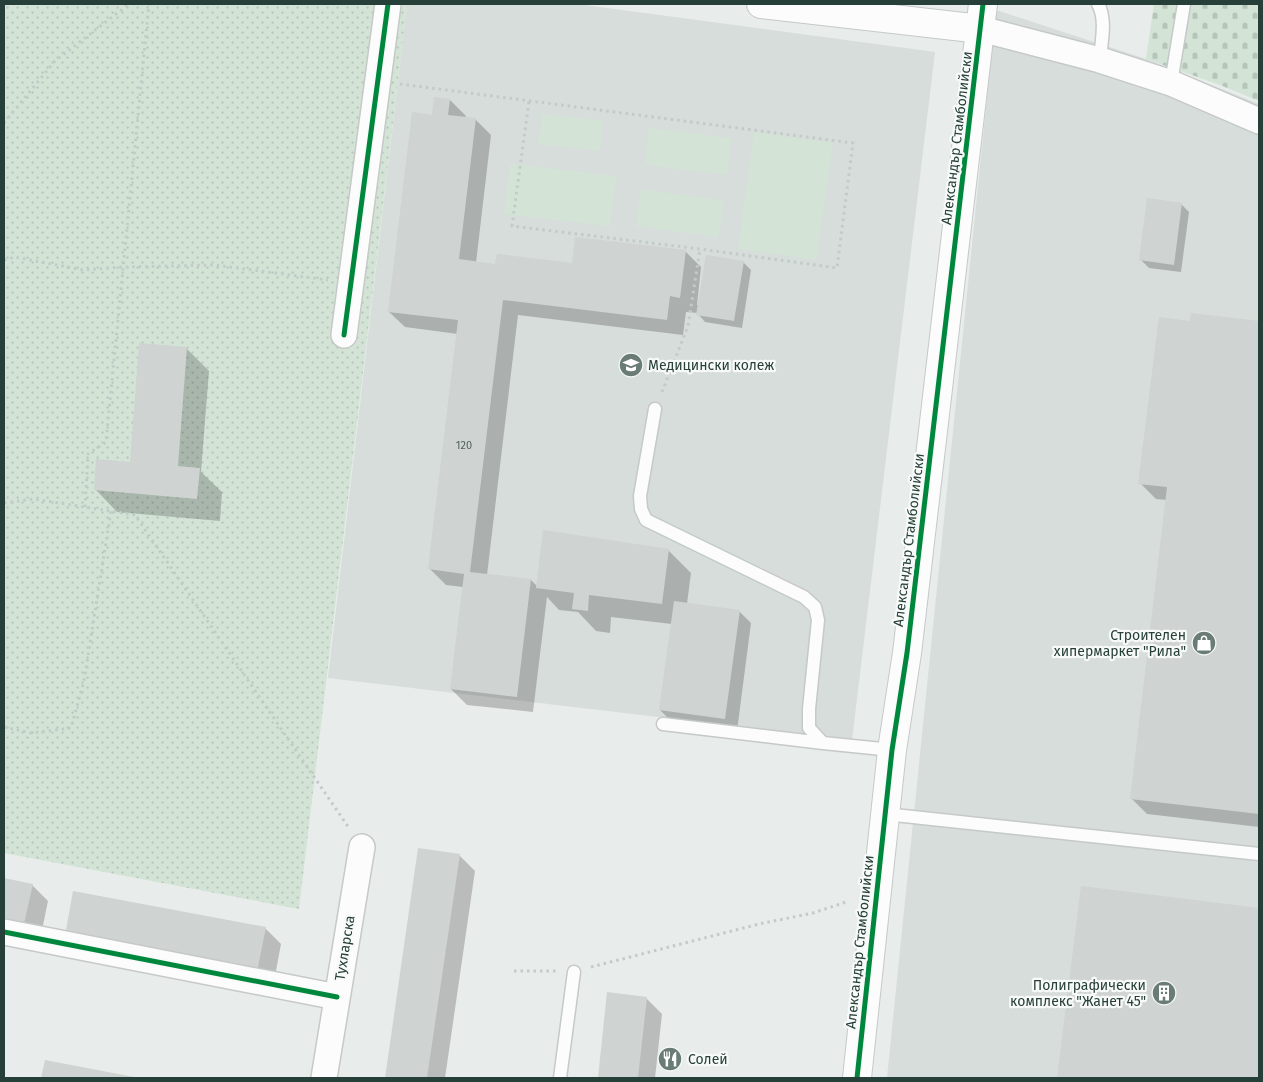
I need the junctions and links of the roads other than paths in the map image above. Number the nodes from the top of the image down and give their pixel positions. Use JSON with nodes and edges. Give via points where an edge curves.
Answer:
{"nodes":[{"id":1,"x":388,"y":4,"type":"edge"},
{"id":2,"x":761,"y":4,"type":"edge"},
{"id":3,"x":1184,"y":4,"type":"edge"},
{"id":4,"x":1102,"y":5,"type":"edge"},
{"id":5,"x":982,"y":17,"type":"edge"},
{"id":6,"x":1100,"y":60,"type":"junction"},
{"id":7,"x":1170,"y":83,"type":"junction"},
{"id":8,"x":1259,"y":121,"type":"edge"},
{"id":9,"x":344,"y":335,"type":"dead end"},
{"id":10,"x":655,"y":409,"type":"road end"},
{"id":11,"x":663,"y":724,"type":"dead end"},
{"id":12,"x":823,"y":743,"type":"junction"},
{"id":13,"x":892,"y":750,"type":"junction"},
{"id":14,"x":885,"y":814,"type":"junction"},
{"id":15,"x":362,"y":847,"type":"road end"},
{"id":16,"x":1259,"y":854,"type":"edge"},
{"id":17,"x":4,"y":932,"type":"edge"},
{"id":18,"x":574,"y":972,"type":"road end"},
{"id":19,"x":337,"y":997,"type":"junction"},
{"id":20,"x":324,"y":1078,"type":"edge"},
{"id":21,"x":560,"y":1078,"type":"edge"},
{"id":22,"x":857,"y":1078,"type":"edge"}],
"edges":[{"from":1,"to":9,"type":"street"},
{"from":2,"to":5,"type":"street"},
{"from":3,"to":7,"type":"lane"},
{"from":4,"to":6,"type":"lane"},
{"from":5,"to":6,"type":"street"},
{"from":5,"to":13,"type":"street","name":"Александър Стамболийски","via":[[908,644]]},
{"from":6,"to":7,"type":"street"},
{"from":7,"to":8,"type":"street"},
{"from":10,"to":12,"type":"lane","via":[[640,509],[646,520],[804,597],[815,607],[818,620],[809,728]]},
{"from":11,"to":12,"type":"lane"},
{"from":12,"to":13,"type":"lane"},
{"from":13,"to":14,"type":"street","name":"Александър Стамболийски"},
{"from":14,"to":16,"type":"lane"},
{"from":14,"to":22,"type":"street","name":"Александър Стамболийски"},
{"from":15,"to":19,"type":"street","name":"Тухларска"},
{"from":17,"to":19,"type":"street"},
{"from":18,"to":21,"type":"lane"},
{"from":19,"to":20,"type":"street","name":"Тухларска"}]}
